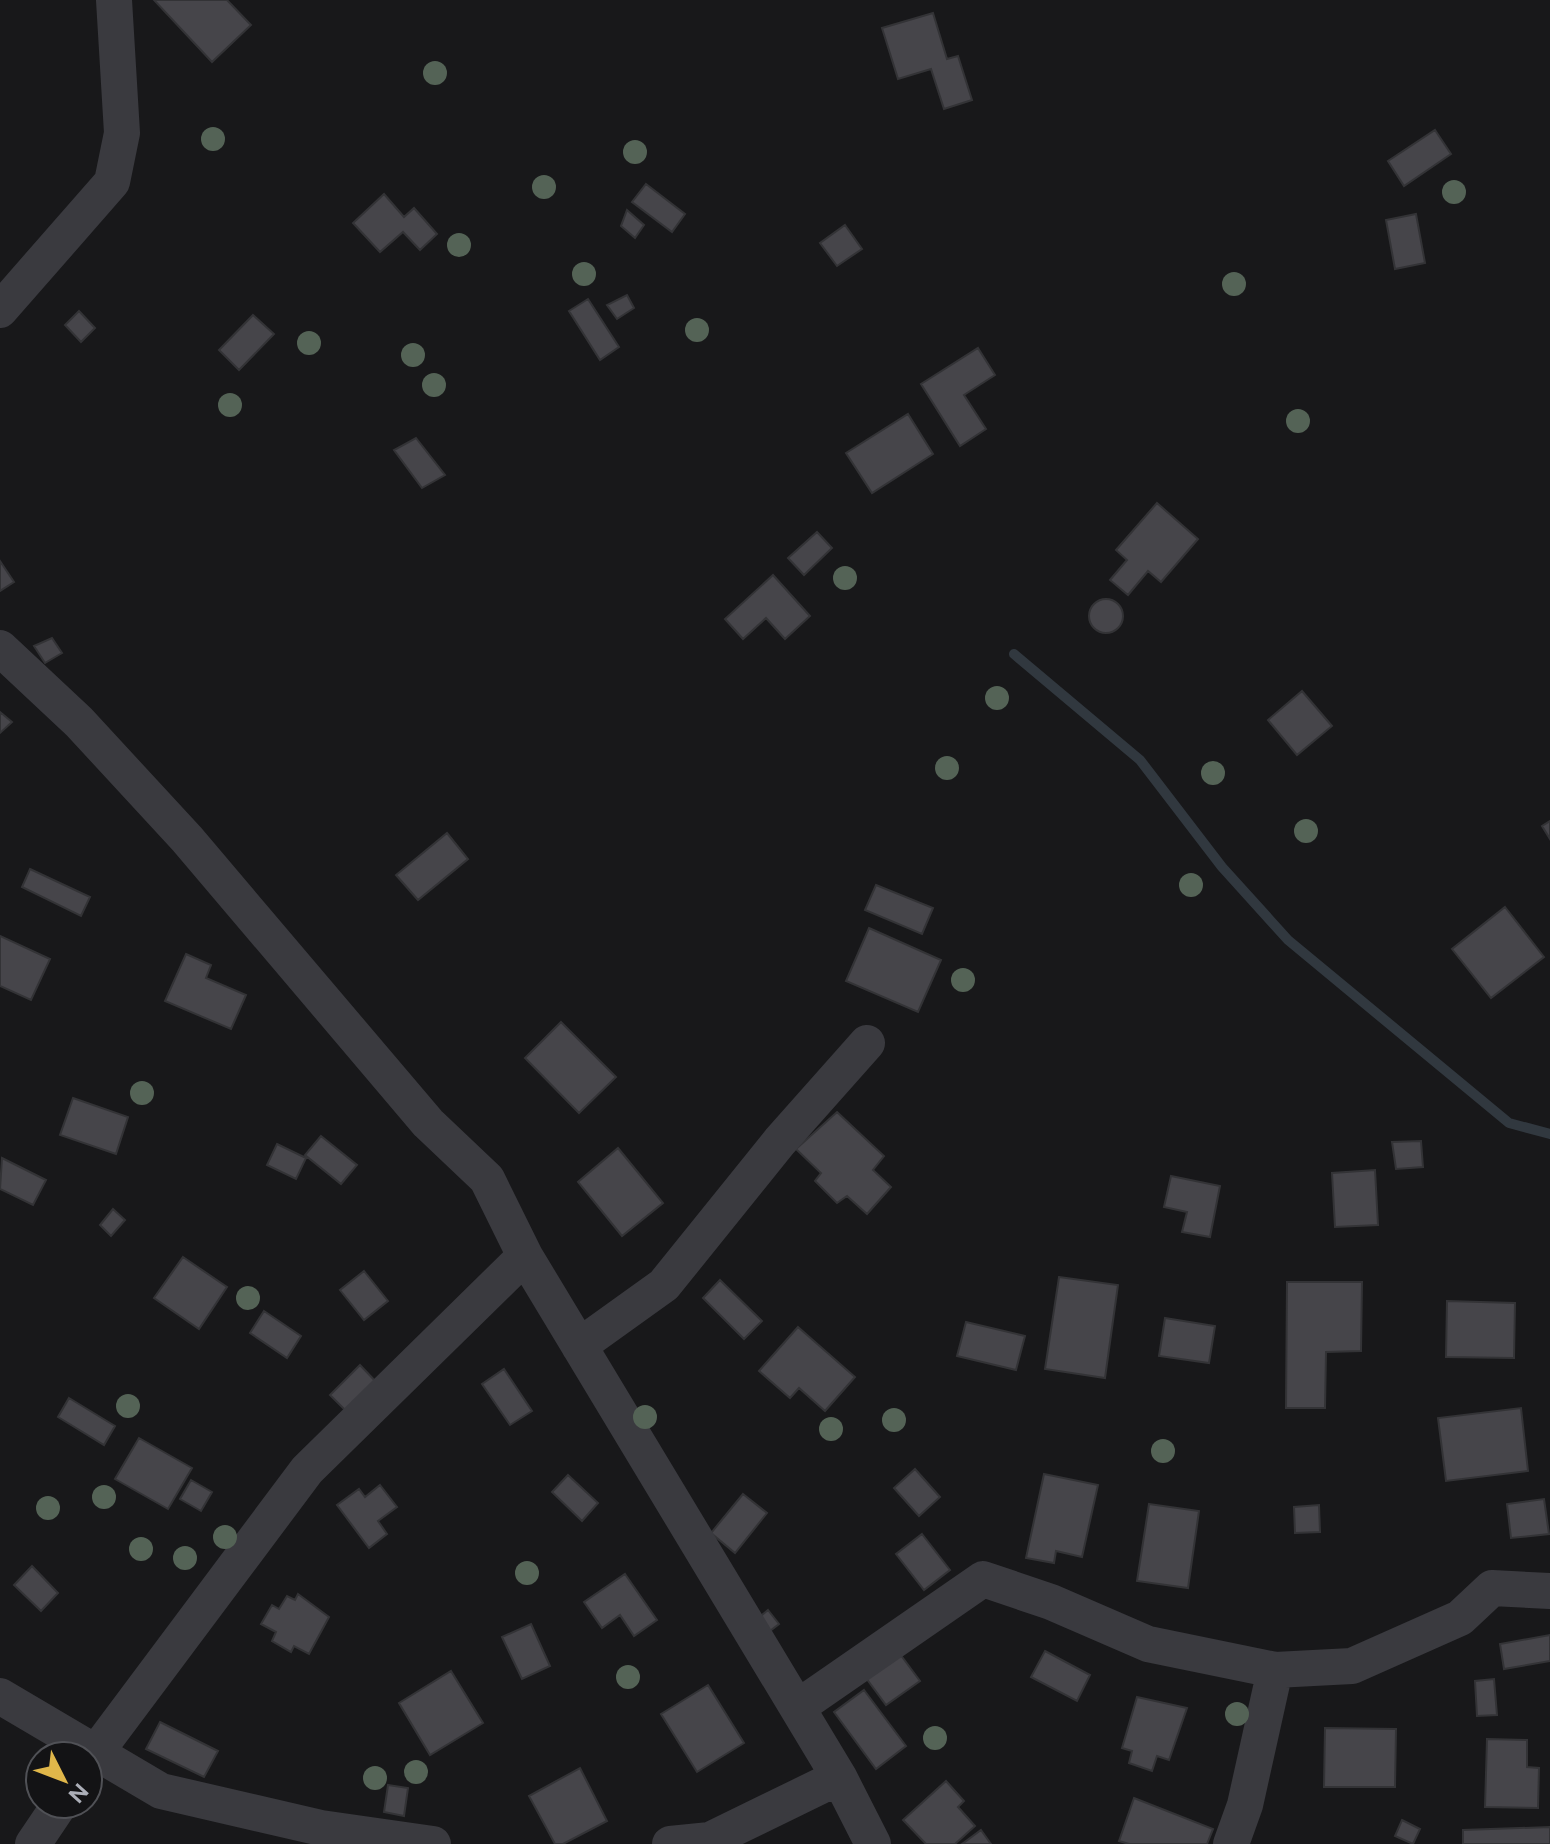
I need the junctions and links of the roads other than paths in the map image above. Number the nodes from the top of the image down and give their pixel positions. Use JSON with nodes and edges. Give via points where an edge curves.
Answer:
{"nodes":[{"id":1,"x":114,"y":0,"type":"edge"},
{"id":2,"x":0,"y":310,"type":"edge"},
{"id":3,"x":0,"y":648,"type":"edge"},
{"id":4,"x":867,"y":1043,"type":"dead end"},
{"id":5,"x":525,"y":1256,"type":"junction"},
{"id":6,"x":579,"y":1346,"type":"junction"},
{"id":7,"x":1550,"y":1591,"type":"edge"},
{"id":8,"x":1275,"y":1670,"type":"junction"},
{"id":9,"x":0,"y":1696,"type":"edge"},
{"id":10,"x":798,"y":1707,"type":"junction"},
{"id":11,"x":65,"y":1740,"type":"edge"},
{"id":12,"x":104,"y":1742,"type":"edge"},
{"id":13,"x":104,"y":1764,"type":"edge"},
{"id":14,"x":839,"y":1777,"type":"junction"},
{"id":15,"x":49,"y":1820,"type":"edge"},
{"id":16,"x":33,"y":1844,"type":"edge"},
{"id":17,"x":433,"y":1844,"type":"edge"},
{"id":18,"x":670,"y":1844,"type":"edge"},
{"id":19,"x":873,"y":1844,"type":"edge"},
{"id":20,"x":1231,"y":1844,"type":"edge"}],
"edges":[{"from":1,"to":2,"type":"street","via":[[122,133],[112,182]]},
{"from":3,"to":5,"type":"street","via":[[79,722],[176,827],[428,1123],[487,1179]]},
{"from":4,"to":6,"type":"street","via":[[664,1285]]},
{"from":5,"to":6,"type":"street"},
{"from":5,"to":12,"type":"street","via":[[307,1470]]},
{"from":6,"to":10,"type":"street"},
{"from":7,"to":8,"type":"street","via":[[1492,1588],[1460,1618],[1352,1666]]},
{"from":8,"to":10,"type":"street","via":[[1148,1644],[983,1579]]},
{"from":8,"to":20,"type":"street","via":[[1245,1805]]},
{"from":9,"to":11,"type":"street"},
{"from":10,"to":14,"type":"street"},
{"from":13,"to":17,"type":"street","via":[[161,1791],[321,1828]]},
{"from":14,"to":18,"type":"street","via":[[710,1840]]},
{"from":14,"to":19,"type":"street"},
{"from":15,"to":16,"type":"street"}]}
